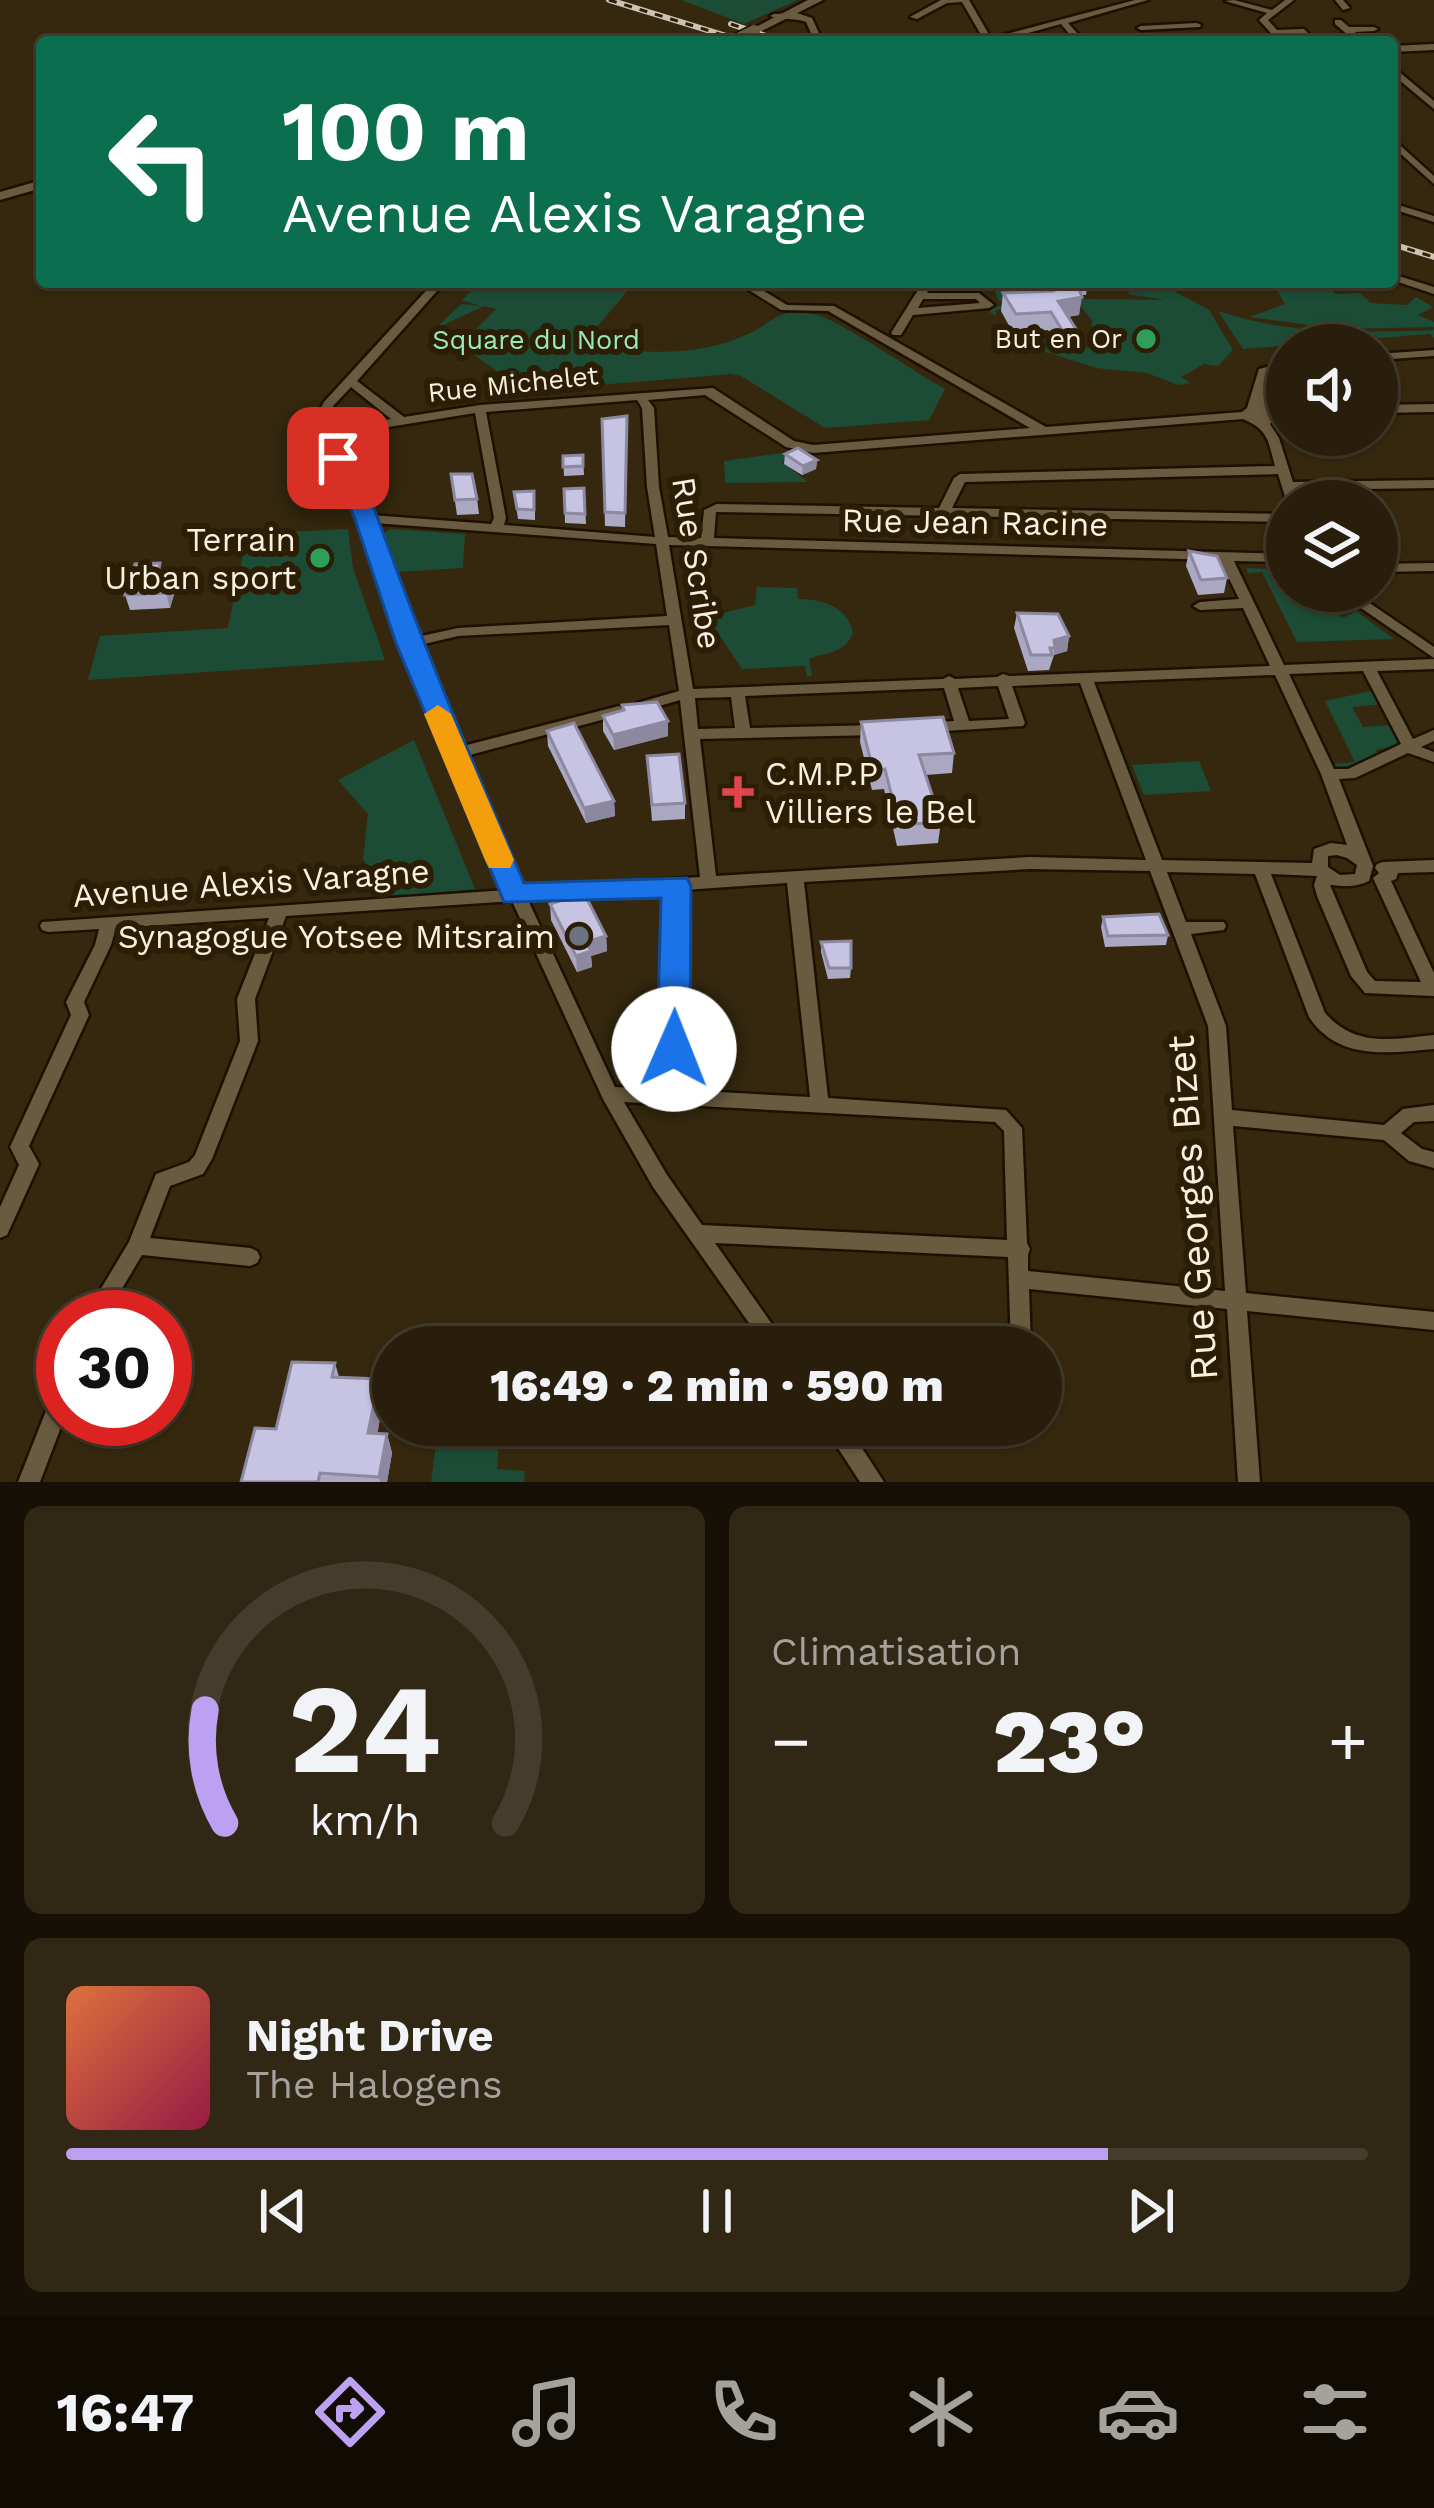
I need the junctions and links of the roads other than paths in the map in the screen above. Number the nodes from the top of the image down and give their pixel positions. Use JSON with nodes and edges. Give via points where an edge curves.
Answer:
{"nodes":[{"id":1,"x":944,"y":0,"type":"edge"},
{"id":2,"x":964,"y":0,"type":"edge"},
{"id":3,"x":1142,"y":0,"type":"edge"},
{"id":4,"x":1290,"y":0,"type":"edge"},
{"id":5,"x":1228,"y":1,"type":"edge"},
{"id":6,"x":1122,"y":8,"type":"junction"},
{"id":7,"x":793,"y":10,"type":"edge"},
{"id":8,"x":1105,"y":10,"type":"junction"},
{"id":9,"x":1272,"y":12,"type":"junction"},
{"id":10,"x":914,"y":16,"type":"dead end"},
{"id":11,"x":1190,"y":16,"type":"dead end"},
{"id":12,"x":1064,"y":22,"type":"junction"},
{"id":13,"x":1338,"y":22,"type":"dead end"},
{"id":14,"x":1141,"y":28,"type":"junction"},
{"id":15,"x":1374,"y":28,"type":"dead end"},
{"id":16,"x":1347,"y":30,"type":"junction"},
{"id":17,"x":1275,"y":33,"type":"junction"},
{"id":18,"x":1322,"y":33,"type":"dead end"},
{"id":19,"x":744,"y":36,"type":"edge"},
{"id":20,"x":815,"y":36,"type":"edge"},
{"id":21,"x":984,"y":36,"type":"edge"},
{"id":22,"x":1010,"y":36,"type":"edge"},
{"id":23,"x":1076,"y":36,"type":"edge"},
{"id":24,"x":1148,"y":36,"type":"edge"},
{"id":25,"x":1278,"y":36,"type":"edge"},
{"id":26,"x":1299,"y":36,"type":"edge"},
{"id":27,"x":1311,"y":36,"type":"edge"},
{"id":28,"x":1354,"y":36,"type":"edge"},
{"id":29,"x":1434,"y":47,"type":"edge"},
{"id":30,"x":1398,"y":49,"type":"edge"},
{"id":31,"x":1398,"y":74,"type":"edge"},
{"id":32,"x":1434,"y":106,"type":"edge"},
{"id":33,"x":1398,"y":146,"type":"edge"},
{"id":34,"x":1431,"y":176,"type":"edge"},
{"id":35,"x":36,"y":186,"type":"edge"},
{"id":36,"x":0,"y":196,"type":"edge"},
{"id":37,"x":1398,"y":208,"type":"edge"},
{"id":38,"x":1434,"y":218,"type":"edge"},
{"id":39,"x":1398,"y":279,"type":"edge"},
{"id":40,"x":433,"y":288,"type":"edge"},
{"id":41,"x":755,"y":288,"type":"edge"},
{"id":42,"x":924,"y":288,"type":"edge"},
{"id":43,"x":1434,"y":291,"type":"edge"},
{"id":44,"x":919,"y":296,"type":"junction"},
{"id":45,"x":910,"y":312,"type":"junction"},
{"id":46,"x":878,"y":333,"type":"junction"},
{"id":47,"x":897,"y":333,"type":"junction"},
{"id":48,"x":1434,"y":353,"type":"edge"},
{"id":49,"x":1398,"y":356,"type":"edge"},
{"id":50,"x":350,"y":381,"type":"junction"},
{"id":51,"x":1266,"y":394,"type":"edge"},
{"id":52,"x":640,"y":397,"type":"junction"},
{"id":53,"x":1434,"y":408,"type":"edge"},
{"id":54,"x":480,"y":409,"type":"junction"},
{"id":55,"x":1398,"y":409,"type":"edge"},
{"id":56,"x":1266,"y":413,"type":"edge"},
{"id":57,"x":1258,"y":414,"type":"junction"},
{"id":58,"x":401,"y":421,"type":"junction"},
{"id":59,"x":1062,"y":428,"type":"junction"},
{"id":60,"x":1042,"y":430,"type":"junction"},
{"id":61,"x":326,"y":433,"type":"junction"},
{"id":62,"x":1283,"y":470,"type":"junction"},
{"id":63,"x":1286,"y":480,"type":"edge"},
{"id":64,"x":1434,"y":484,"type":"edge"},
{"id":65,"x":1398,"y":486,"type":"edge"},
{"id":66,"x":945,"y":508,"type":"junction"},
{"id":67,"x":1266,"y":517,"type":"edge"},
{"id":68,"x":366,"y":519,"type":"junction"},
{"id":69,"x":496,"y":528,"type":"junction"},
{"id":70,"x":662,"y":541,"type":"junction"},
{"id":71,"x":706,"y":542,"type":"junction"},
{"id":72,"x":1225,"y":556,"type":"junction"},
{"id":73,"x":1266,"y":557,"type":"edge"},
{"id":74,"x":1434,"y":567,"type":"edge"},
{"id":75,"x":1398,"y":568,"type":"edge"},
{"id":76,"x":1248,"y":604,"type":"junction"},
{"id":77,"x":1200,"y":605,"type":"dead end"},
{"id":78,"x":1373,"y":612,"type":"edge"},
{"id":79,"x":675,"y":620,"type":"junction"},
{"id":80,"x":409,"y":643,"type":"junction"},
{"id":81,"x":1434,"y":654,"type":"edge"},
{"id":82,"x":1434,"y":664,"type":"edge"},
{"id":83,"x":1367,"y":666,"type":"junction"},
{"id":84,"x":1281,"y":670,"type":"junction"},
{"id":85,"x":1003,"y":679,"type":"junction"},
{"id":86,"x":1086,"y":679,"type":"junction"},
{"id":87,"x":949,"y":681,"type":"junction"},
{"id":88,"x":737,"y":691,"type":"junction"},
{"id":89,"x":687,"y":694,"type":"junction"},
{"id":90,"x":963,"y":726,"type":"junction"},
{"id":91,"x":916,"y":728,"type":"edge"},
{"id":92,"x":893,"y":729,"type":"edge"},
{"id":93,"x":743,"y":731,"type":"junction"},
{"id":94,"x":691,"y":734,"type":"junction"},
{"id":95,"x":1434,"y":734,"type":"edge"},
{"id":96,"x":1412,"y":749,"type":"junction"},
{"id":97,"x":453,"y":754,"type":"junction"},
{"id":98,"x":1434,"y":757,"type":"edge"},
{"id":99,"x":1396,"y":761,"type":"dead end"},
{"id":100,"x":1329,"y":774,"type":"junction"},
{"id":101,"x":1363,"y":862,"type":"junction"},
{"id":102,"x":1160,"y":866,"type":"junction"},
{"id":103,"x":1260,"y":866,"type":"junction"},
{"id":104,"x":1434,"y":866,"type":"edge"},
{"id":105,"x":1388,"y":869,"type":"junction"},
{"id":106,"x":1323,"y":872,"type":"junction"},
{"id":107,"x":795,"y":879,"type":"junction"},
{"id":108,"x":709,"y":884,"type":"junction"},
{"id":109,"x":676,"y":886,"type":"junction"},
{"id":110,"x":514,"y":894,"type":"junction"},
{"id":111,"x":279,"y":912,"type":"junction"},
{"id":112,"x":109,"y":922,"type":"junction"},
{"id":113,"x":48,"y":926,"type":"dead end"},
{"id":114,"x":1218,"y":926,"type":"dead end"},
{"id":115,"x":1184,"y":928,"type":"junction"},
{"id":116,"x":1433,"y":989,"type":"edge"},
{"id":117,"x":1434,"y":1042,"type":"edge"},
{"id":118,"x":609,"y":1094,"type":"junction"},
{"id":119,"x":673,"y":1096,"type":"junction"},
{"id":120,"x":820,"y":1106,"type":"junction"},
{"id":121,"x":1434,"y":1113,"type":"edge"},
{"id":122,"x":1224,"y":1117,"type":"junction"},
{"id":123,"x":1388,"y":1133,"type":"junction"},
{"id":124,"x":1434,"y":1160,"type":"edge"},
{"id":125,"x":0,"y":1228,"type":"edge"},
{"id":126,"x":697,"y":1233,"type":"junction"},
{"id":127,"x":137,"y":1246,"type":"junction"},
{"id":128,"x":1020,"y":1249,"type":"junction"},
{"id":129,"x":250,"y":1257,"type":"dead end"},
{"id":130,"x":1020,"y":1280,"type":"junction"},
{"id":131,"x":110,"y":1290,"type":"edge"},
{"id":132,"x":1236,"y":1302,"type":"junction"},
{"id":133,"x":1434,"y":1322,"type":"edge"},
{"id":134,"x":763,"y":1326,"type":"edge"},
{"id":135,"x":1021,"y":1326,"type":"edge"},
{"id":136,"x":43,"y":1446,"type":"edge"},
{"id":137,"x":848,"y":1446,"type":"edge"},
{"id":138,"x":29,"y":1482,"type":"edge"},
{"id":139,"x":873,"y":1482,"type":"edge"},
{"id":140,"x":1250,"y":1482,"type":"edge"}],
"edges":[{"from":1,"to":2,"type":"street"},
{"from":1,"to":10,"type":"street"},
{"from":2,"to":21,"type":"street"},
{"from":3,"to":6,"type":"street"},
{"from":3,"to":8,"type":"street","via":[[1097,4]]},
{"from":4,"to":9,"type":"street"},
{"from":5,"to":9,"type":"street"},
{"from":6,"to":8,"type":"street"},
{"from":6,"to":14,"type":"street"},
{"from":7,"to":19,"type":"main road","bridge":true},
{"from":7,"to":20,"type":"street"},
{"from":8,"to":12,"type":"street"},
{"from":9,"to":17,"type":"street","via":[[1263,20]]},
{"from":11,"to":14,"type":"street","via":[[1197,25]]},
{"from":12,"to":22,"type":"street"},
{"from":12,"to":23,"type":"street"},
{"from":13,"to":16,"type":"street"},
{"from":14,"to":24,"type":"street"},
{"from":15,"to":16,"type":"street"},
{"from":16,"to":28,"type":"street"},
{"from":17,"to":25,"type":"street"},
{"from":17,"to":26,"type":"street"},
{"from":18,"to":27,"type":"street"},
{"from":29,"to":30,"type":"street"},
{"from":31,"to":32,"type":"street"},
{"from":33,"to":34,"type":"street"},
{"from":35,"to":36,"type":"main road"},
{"from":37,"to":38,"type":"street"},
{"from":39,"to":43,"type":"street"},
{"from":40,"to":50,"type":"street"},
{"from":41,"to":46,"type":"street","via":[[785,308],[830,308]]},
{"from":42,"to":44,"type":"street"},
{"from":44,"to":45,"type":"street"},
{"from":44,"to":45,"type":"street","via":[[979,296],[989,305]]},
{"from":45,"to":47,"type":"street"},
{"from":46,"to":47,"type":"street"},
{"from":46,"to":60,"type":"street"},
{"from":47,"to":59,"type":"street"},
{"from":48,"to":49,"type":"street"},
{"from":50,"to":58,"type":"street"},
{"from":50,"to":61,"type":"street","via":[[320,416]]},
{"from":51,"to":57,"type":"street"},
{"from":52,"to":54,"type":"street","name":"Rue Michelet"},
{"from":52,"to":60,"type":"street","name":"Rue Michelet","via":[[706,391],[807,448]]},
{"from":52,"to":70,"type":"street","name":"Rue Scribe"},
{"from":53,"to":55,"type":"street"},
{"from":54,"to":58,"type":"street","name":"Rue Michelet"},
{"from":54,"to":69,"type":"street"},
{"from":56,"to":57,"type":"street"},
{"from":57,"to":59,"type":"street"},
{"from":57,"to":62,"type":"street"},
{"from":58,"to":61,"type":"street","name":"Rue Michelet"},
{"from":59,"to":60,"type":"street"},
{"from":61,"to":68,"type":"street"},
{"from":62,"to":63,"type":"street"},
{"from":62,"to":66,"type":"street","via":[[960,478]]},
{"from":64,"to":65,"type":"street"},
{"from":66,"to":67,"type":"street"},
{"from":66,"to":71,"type":"street","via":[[717,508],[710,510]]},
{"from":68,"to":69,"type":"street","name":"Rue Jean Racine"},
{"from":68,"to":80,"type":"street"},
{"from":69,"to":70,"type":"street","name":"Rue Jean Racine"},
{"from":70,"to":71,"type":"street","name":"Rue Jean Racine"},
{"from":70,"to":79,"type":"street","name":"Rue Scribe"},
{"from":71,"to":72,"type":"street","name":"Rue Jean Racine"},
{"from":72,"to":73,"type":"street","name":"Rue Jean Racine"},
{"from":72,"to":76,"type":"street"},
{"from":74,"to":75,"type":"street"},
{"from":76,"to":77,"type":"street"},
{"from":76,"to":84,"type":"street"},
{"from":78,"to":81,"type":"street"},
{"from":79,"to":80,"type":"street","via":[[458,632]]},
{"from":79,"to":89,"type":"street","name":"Rue Scribe"},
{"from":80,"to":97,"type":"street"},
{"from":82,"to":83,"type":"street","name":"Rue Scribe"},
{"from":83,"to":84,"type":"street","name":"Rue Scribe"},
{"from":83,"to":96,"type":"street"},
{"from":84,"to":86,"type":"street","name":"Rue Scribe"},
{"from":84,"to":100,"type":"street"},
{"from":85,"to":86,"type":"street","name":"Rue Scribe"},
{"from":85,"to":87,"type":"street","name":"Rue Scribe"},
{"from":85,"to":90,"type":"street","via":[[1018,723]]},
{"from":86,"to":102,"type":"street","name":"Rue Georges Bizet"},
{"from":87,"to":88,"type":"street","name":"Rue Scribe"},
{"from":87,"to":90,"type":"street"},
{"from":88,"to":89,"type":"street","name":"Rue Scribe"},
{"from":88,"to":93,"type":"street"},
{"from":89,"to":94,"type":"street"},
{"from":89,"to":97,"type":"street"},
{"from":90,"to":91,"type":"street"},
{"from":92,"to":93,"type":"street"},
{"from":93,"to":94,"type":"street"},
{"from":94,"to":108,"type":"street"},
{"from":95,"to":96,"type":"street"},
{"from":96,"to":98,"type":"street"},
{"from":96,"to":99,"type":"street"},
{"from":96,"to":100,"type":"street","via":[[1350,774]]},
{"from":97,"to":110,"type":"street"},
{"from":100,"to":101,"type":"street"},
{"from":101,"to":105,"type":"street","name":"Avenue Alexis Varagne"},
{"from":101,"to":106,"type":"street","name":"Avenue Alexis Varagne","via":[[1363,877],[1350,882]]},
{"from":101,"to":106,"type":"street","name":"Avenue Alexis Varagne","via":[[1351,851],[1328,849],[1320,854]]},
{"from":102,"to":103,"type":"street","name":"Avenue Alexis Varagne"},
{"from":102,"to":107,"type":"street","name":"Avenue Alexis Varagne","via":[[1015,863]]},
{"from":102,"to":115,"type":"street","name":"Rue Georges Bizet"},
{"from":103,"to":106,"type":"street","name":"Avenue Alexis Varagne"},
{"from":103,"to":117,"type":"street","via":[[1328,1032],[1354,1046]]},
{"from":104,"to":105,"type":"street","name":"Avenue Alexis Varagne"},
{"from":105,"to":116,"type":"street","via":[[1381,878]]},
{"from":106,"to":116,"type":"street","via":[[1325,896],[1364,982],[1380,991]]},
{"from":107,"to":108,"type":"street","name":"Avenue Alexis Varagne"},
{"from":107,"to":120,"type":"street"},
{"from":108,"to":109,"type":"street","name":"Avenue Alexis Varagne"},
{"from":109,"to":110,"type":"street","name":"Avenue Alexis Varagne"},
{"from":109,"to":119,"type":"street"},
{"from":110,"to":111,"type":"street","name":"Avenue Alexis Varagne"},
{"from":110,"to":118,"type":"street"},
{"from":111,"to":112,"type":"street","name":"Avenue Alexis Varagne"},
{"from":111,"to":127,"type":"street","via":[[246,999],[249,1041],[203,1160],[163,1180]]},
{"from":112,"to":113,"type":"street","name":"Avenue Alexis Varagne"},
{"from":112,"to":125,"type":"street","via":[[75,1002],[80,1015],[19,1147],[29,1164]]},
{"from":114,"to":115,"type":"street"},
{"from":115,"to":122,"type":"street","name":"Rue Georges Bizet","via":[[1217,1026]]},
{"from":118,"to":119,"type":"street"},
{"from":118,"to":126,"type":"street"},
{"from":119,"to":120,"type":"street"},
{"from":120,"to":128,"type":"street","via":[[1008,1119]]},
{"from":121,"to":123,"type":"street","via":[[1410,1114]]},
{"from":122,"to":123,"type":"street"},
{"from":122,"to":132,"type":"street","name":"Rue Georges Bizet"},
{"from":123,"to":124,"type":"street"},
{"from":126,"to":128,"type":"street"},
{"from":126,"to":134,"type":"street"},
{"from":127,"to":129,"type":"street"},
{"from":127,"to":131,"type":"street"},
{"from":128,"to":130,"type":"street"},
{"from":130,"to":132,"type":"street"},
{"from":130,"to":135,"type":"street"},
{"from":132,"to":133,"type":"street"},
{"from":132,"to":140,"type":"street","name":"Rue Georges Bizet"},
{"from":136,"to":138,"type":"street"},
{"from":137,"to":139,"type":"street"}]}
